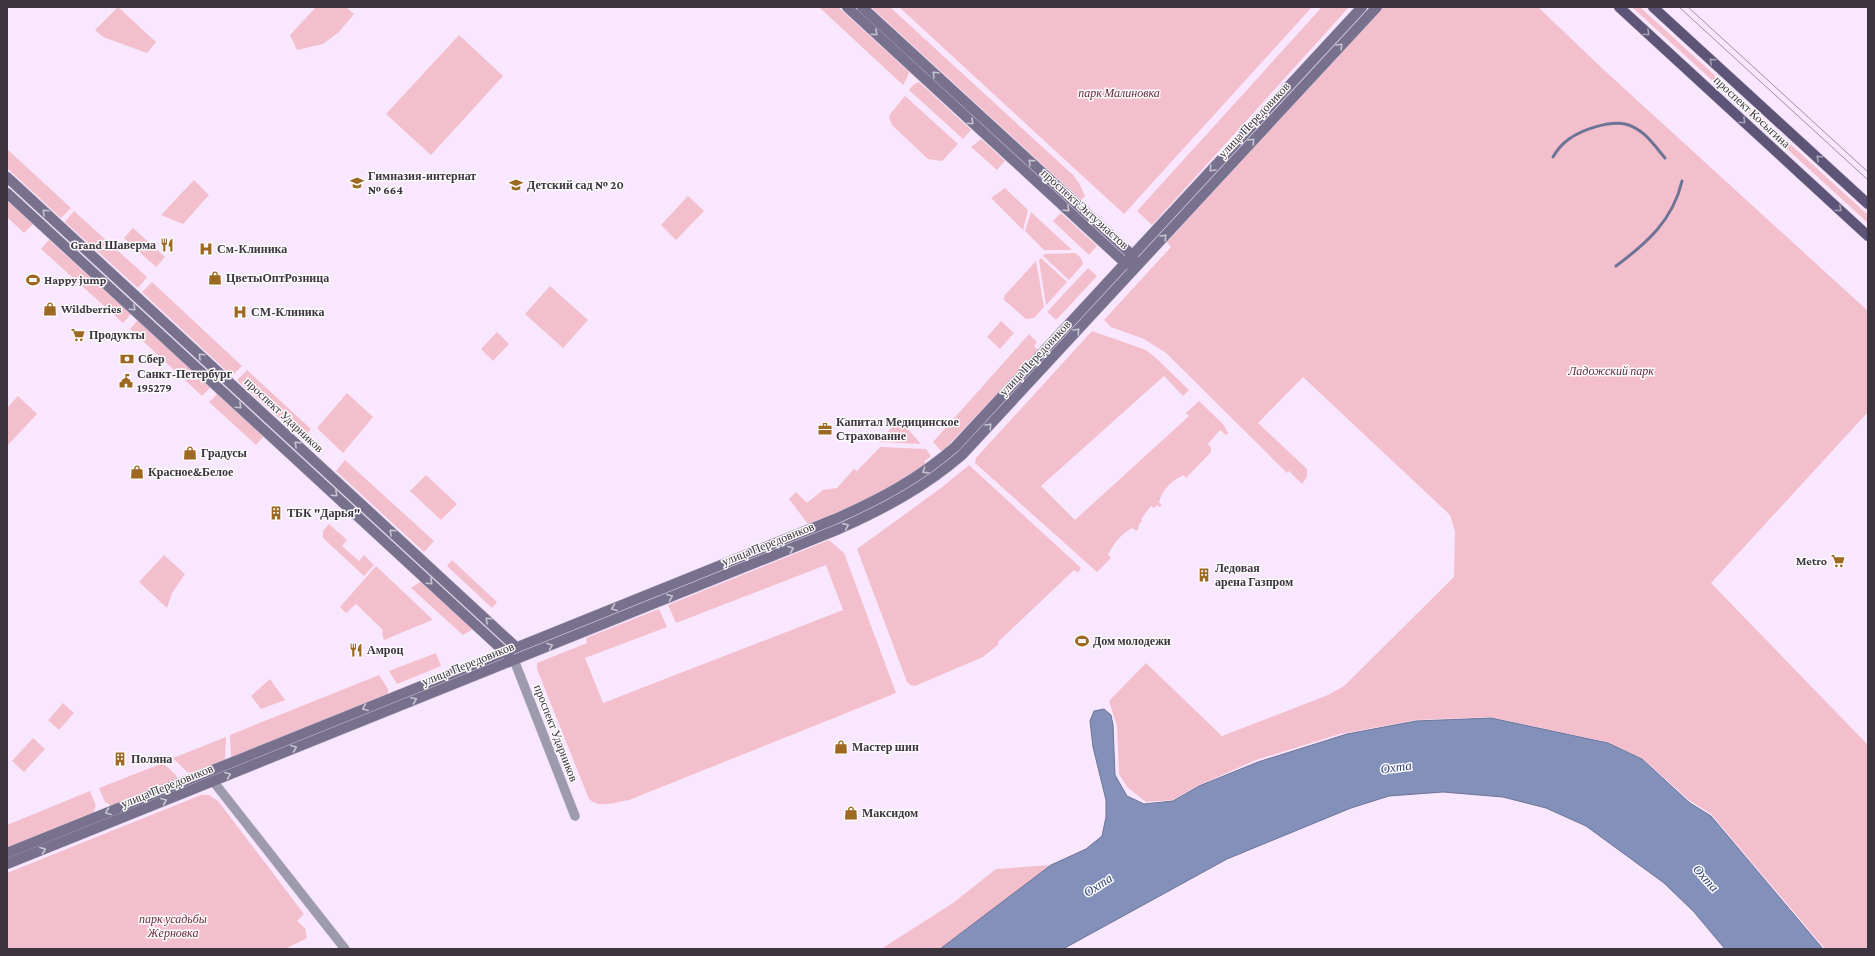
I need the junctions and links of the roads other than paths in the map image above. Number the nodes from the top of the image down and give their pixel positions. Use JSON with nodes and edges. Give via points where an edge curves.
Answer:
{"nodes":[{"id":1,"x":847,"y":7,"type":"edge"},
{"id":2,"x":862,"y":7,"type":"edge"},
{"id":3,"x":1362,"y":7,"type":"edge"},
{"id":4,"x":1377,"y":7,"type":"edge"},
{"id":5,"x":1619,"y":7,"type":"edge"},
{"id":6,"x":1653,"y":7,"type":"edge"},
{"id":7,"x":7,"y":178,"type":"edge"},
{"id":8,"x":7,"y":193,"type":"edge"},
{"id":9,"x":1868,"y":204,"type":"edge"},
{"id":10,"x":1868,"y":236,"type":"edge"},
{"id":11,"x":1132,"y":255,"type":"junction"},
{"id":12,"x":1125,"y":263,"type":"junction"},
{"id":13,"x":1137,"y":266,"type":"junction"},
{"id":14,"x":231,"y":383,"type":"junction"},
{"id":15,"x":223,"y":391,"type":"junction"},
{"id":16,"x":516,"y":647,"type":"junction"},
{"id":17,"x":505,"y":652,"type":"junction"},
{"id":18,"x":514,"y":660,"type":"junction"},
{"id":19,"x":213,"y":781,"type":"junction"},
{"id":20,"x":574,"y":816,"type":"dead end"},
{"id":21,"x":7,"y":853,"type":"edge"},
{"id":22,"x":7,"y":864,"type":"edge"},
{"id":23,"x":345,"y":949,"type":"edge"}],
"edges":[{"from":1,"to":12,"type":"main road","name":"проспект Энтузиастов","one_way":true},
{"from":11,"to":2,"type":"main road","name":"проспект Энтузиастов","one_way":true},
{"from":3,"to":11,"type":"main road","name":"улица Передовиков","one_way":true},
{"from":13,"to":4,"type":"main road","name":"улица Передовиков","one_way":true},
{"from":5,"to":10,"type":"main road","name":"проспект Косыгина","one_way":true},
{"from":9,"to":6,"type":"main road","name":"проспект Косыгина","one_way":true},
{"from":14,"to":7,"type":"main road","name":"проспект Ударников","one_way":true},
{"from":8,"to":15,"type":"main road","name":"проспект Ударников","one_way":true},
{"from":11,"to":12,"type":"main road","name":"улица Передовиков"},
{"from":11,"to":13,"type":"main road","name":"проспект Энтузиастов"},
{"from":12,"to":13,"type":"main road","name":"проспект Энтузиастов"},
{"from":12,"to":16,"type":"main road","name":"улица Передовиков","one_way":true,"via":[[955,447],[904,485],[835,519]]},
{"from":18,"to":13,"type":"main road","name":"улица Передовиков","one_way":true,"via":[[839,529],[910,494],[938,476],[962,455]]},
{"from":14,"to":15,"type":"main road"},
{"from":16,"to":14,"type":"main road","name":"проспект Ударников","one_way":true},
{"from":15,"to":17,"type":"main road","name":"проспект Ударников","one_way":true},
{"from":16,"to":17,"type":"main road","name":"улица Передовиков"},
{"from":16,"to":18,"type":"main road","name":"проспект Ударников"},
{"from":17,"to":18,"type":"main road","name":"проспект Ударников"},
{"from":17,"to":21,"type":"main road","name":"улица Передовиков","one_way":true},
{"from":19,"to":18,"type":"main road","name":"улица Передовиков","one_way":true},
{"from":18,"to":20,"type":"street","name":"проспект Ударников"},
{"from":22,"to":19,"type":"main road","name":"улица Передовиков","one_way":true},
{"from":19,"to":23,"type":"street"}]}
